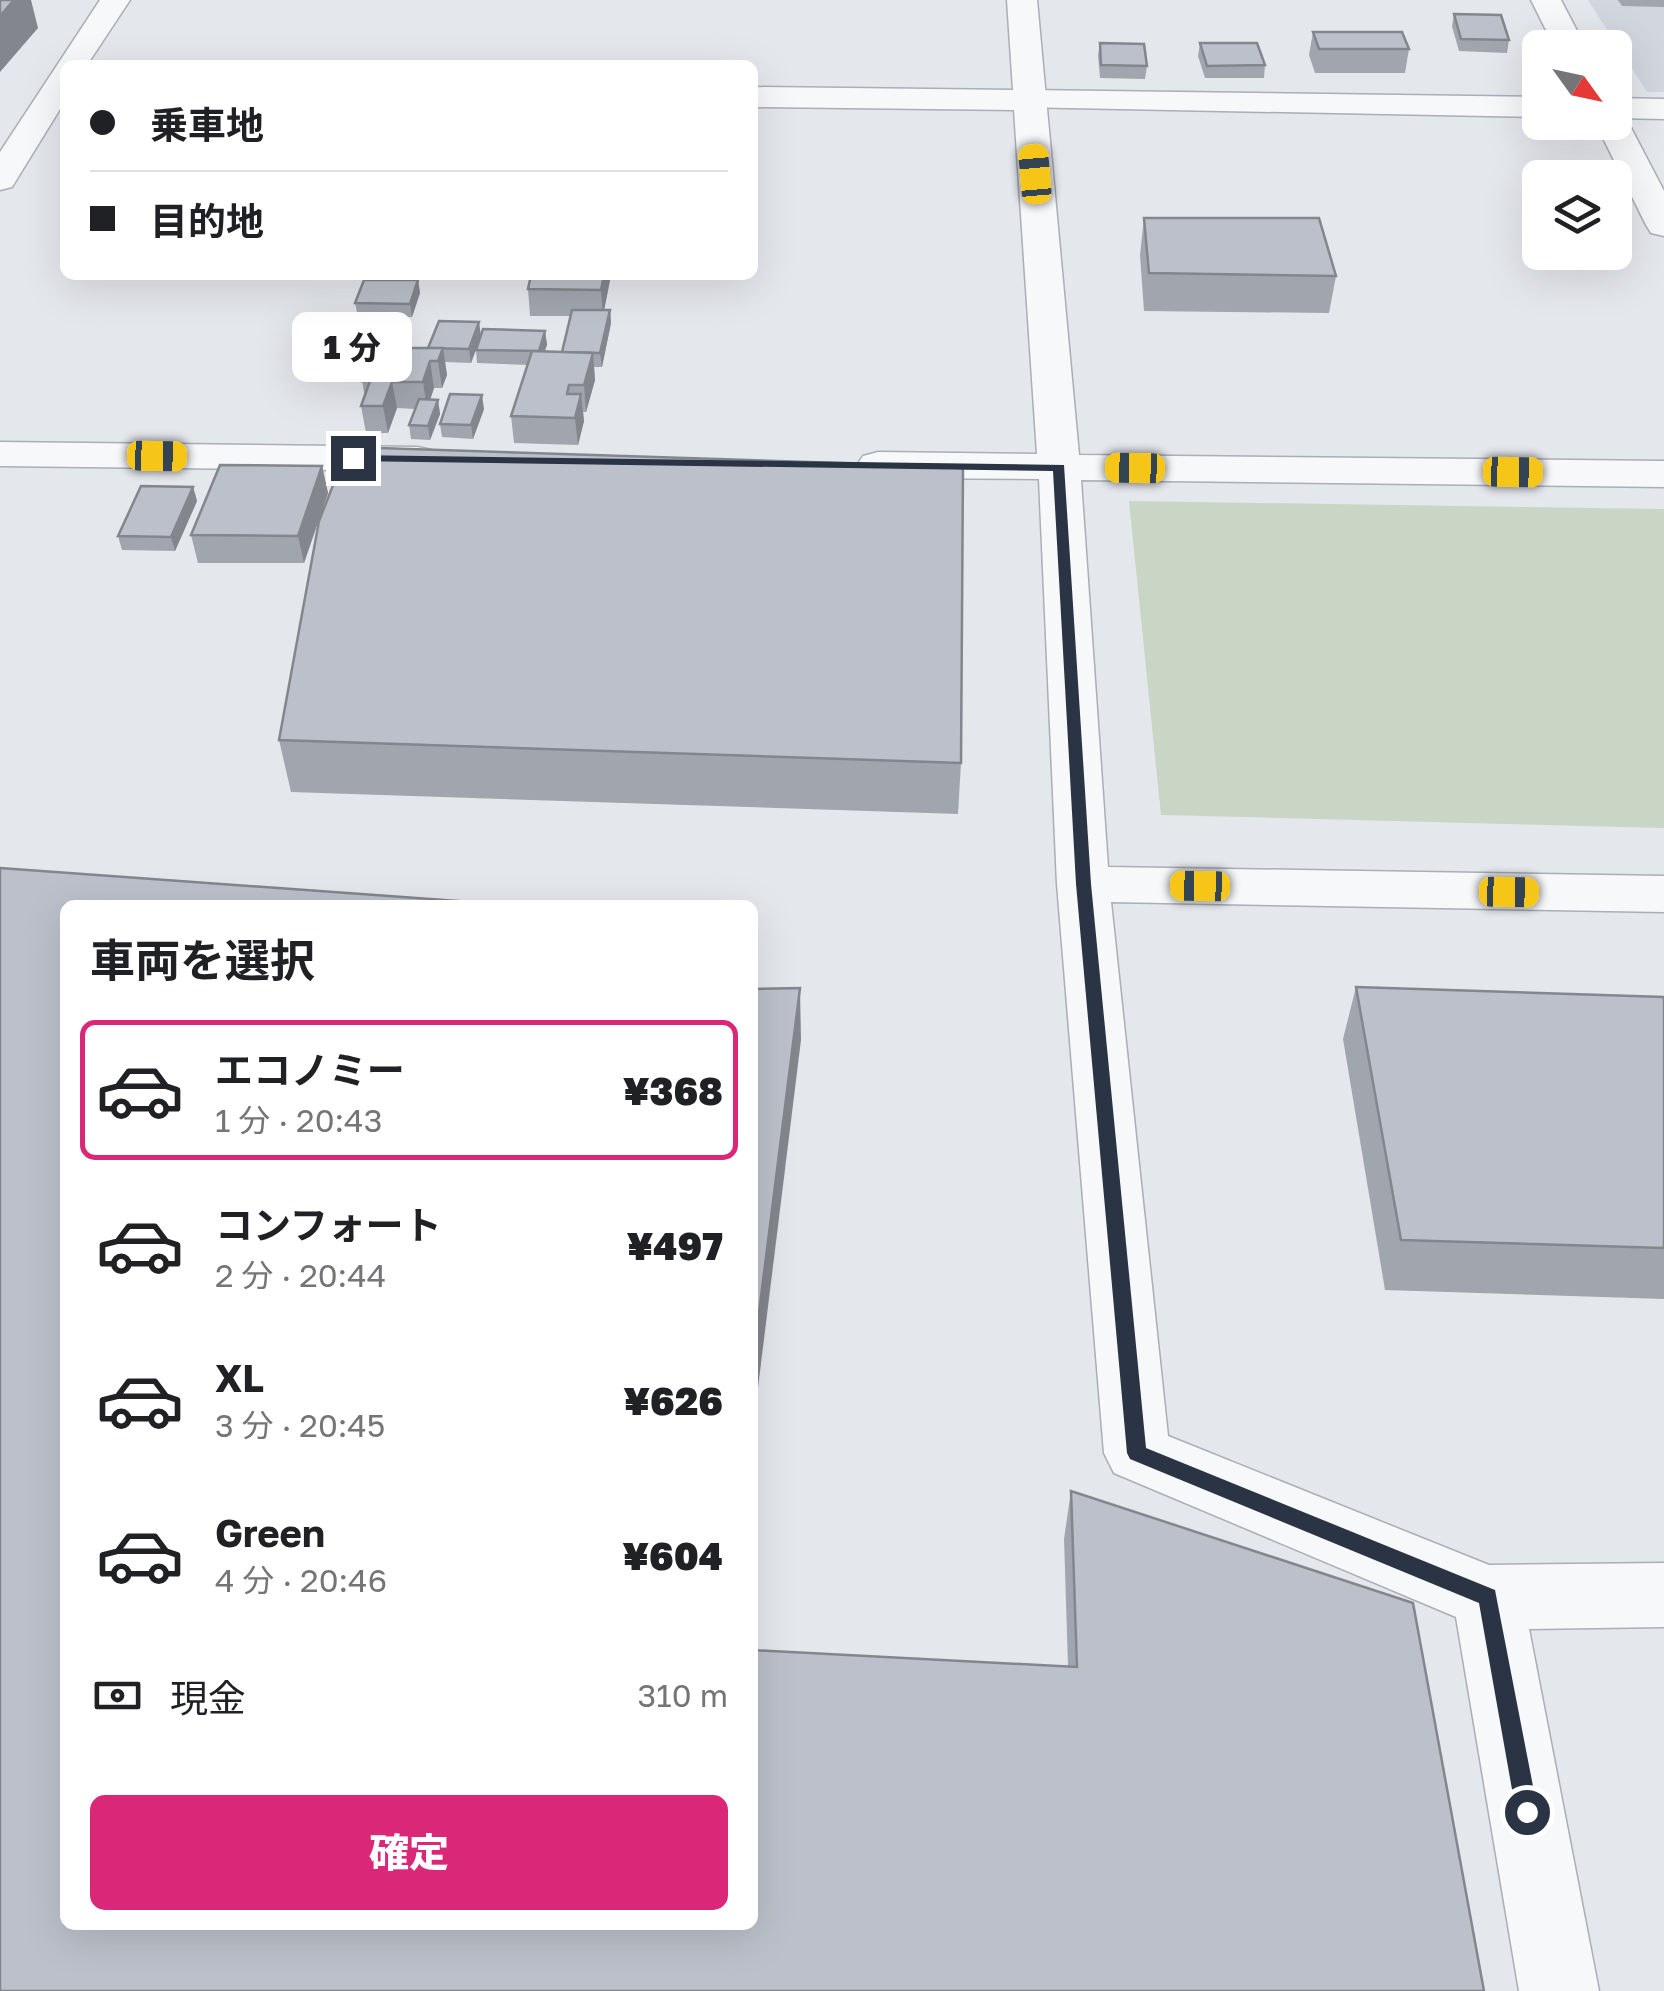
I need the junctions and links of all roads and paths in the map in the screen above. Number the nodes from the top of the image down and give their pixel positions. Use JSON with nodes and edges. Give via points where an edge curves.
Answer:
{"nodes":[{"id":1,"x":114,"y":0,"type":"edge"},
{"id":2,"x":1022,"y":0,"type":"edge"},
{"id":3,"x":1546,"y":0,"type":"edge"},
{"id":4,"x":1562,"y":30,"type":"edge"},
{"id":5,"x":76,"y":60,"type":"edge"},
{"id":6,"x":60,"y":85,"type":"edge"},
{"id":7,"x":758,"y":97,"type":"edge"},
{"id":8,"x":1029,"y":100,"type":"junction"},
{"id":9,"x":1522,"y":107,"type":"edge"},
{"id":10,"x":1632,"y":108,"type":"edge"},
{"id":11,"x":1664,"y":109,"type":"edge"},
{"id":12,"x":1620,"y":140,"type":"edge"},
{"id":13,"x":0,"y":180,"type":"edge"},
{"id":14,"x":1664,"y":225,"type":"edge"},
{"id":15,"x":0,"y":454,"type":"edge"},
{"id":16,"x":460,"y":460,"type":"edge"},
{"id":17,"x":839,"y":465,"type":"edge"},
{"id":18,"x":1059,"y":468,"type":"junction"},
{"id":19,"x":1664,"y":474,"type":"edge"},
{"id":20,"x":1083,"y":884,"type":"junction"},
{"id":21,"x":1664,"y":894,"type":"edge"},
{"id":22,"x":1664,"y":1595,"type":"edge"},
{"id":23,"x":1488,"y":1597,"type":"junction"},
{"id":24,"x":1559,"y":1991,"type":"edge"}],
"edges":[{"from":1,"to":5,"type":"street"},
{"from":2,"to":8,"type":"street"},
{"from":3,"to":4,"type":"street"},
{"from":6,"to":13,"type":"street"},
{"from":7,"to":8,"type":"street"},
{"from":8,"to":9,"type":"street"},
{"from":8,"to":18,"type":"street"},
{"from":10,"to":11,"type":"street"},
{"from":12,"to":14,"type":"street"},
{"from":15,"to":16,"type":"street"},
{"from":17,"to":18,"type":"street"},
{"from":18,"to":19,"type":"street"},
{"from":18,"to":20,"type":"street"},
{"from":20,"to":21,"type":"street"},
{"from":20,"to":23,"type":"street","via":[[1137,1453]]},
{"from":22,"to":23,"type":"street"},
{"from":23,"to":24,"type":"street"}]}
